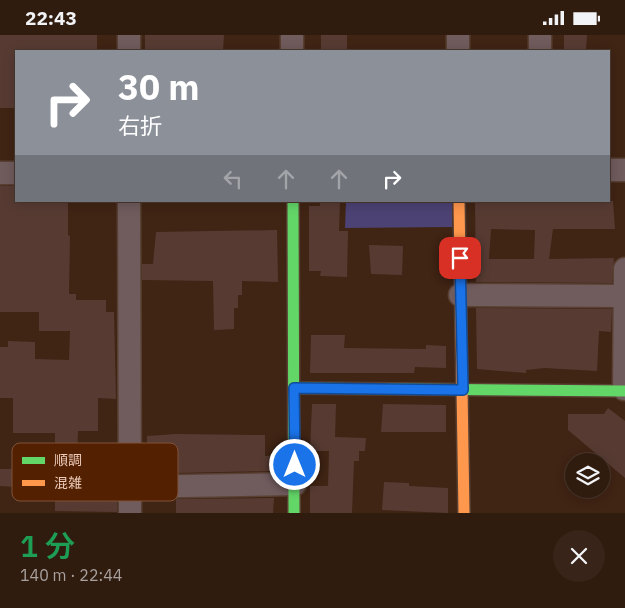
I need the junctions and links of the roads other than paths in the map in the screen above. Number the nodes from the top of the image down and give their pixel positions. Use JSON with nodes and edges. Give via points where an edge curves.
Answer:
{"nodes":[{"id":1,"x":129,"y":35,"type":"edge"},
{"id":2,"x":292,"y":35,"type":"edge"},
{"id":3,"x":458,"y":35,"type":"edge"},
{"id":4,"x":540,"y":35,"type":"edge"},
{"id":5,"x":129,"y":50,"type":"edge"},
{"id":6,"x":292,"y":50,"type":"edge"},
{"id":7,"x":458,"y":50,"type":"edge"},
{"id":8,"x":540,"y":50,"type":"edge"},
{"id":9,"x":610,"y":170,"type":"edge"},
{"id":10,"x":625,"y":170,"type":"edge"},
{"id":11,"x":0,"y":173,"type":"edge"},
{"id":12,"x":15,"y":173,"type":"edge"},
{"id":13,"x":129,"y":202,"type":"edge"},
{"id":14,"x":293,"y":202,"type":"edge"},
{"id":15,"x":459,"y":202,"type":"edge"},
{"id":16,"x":625,"y":269,"type":"edge"},
{"id":17,"x":460,"y":295,"type":"junction"},
{"id":18,"x":624,"y":296,"type":"edge"},
{"id":19,"x":294,"y":388,"type":"junction"},
{"id":20,"x":463,"y":390,"type":"junction"},
{"id":21,"x":625,"y":390,"type":"edge"},
{"id":22,"x":130,"y":443,"type":"edge"},
{"id":23,"x":295,"y":484,"type":"junction"},
{"id":24,"x":178,"y":486,"type":"edge"},
{"id":25,"x":294,"y":513,"type":"edge"},
{"id":26,"x":464,"y":513,"type":"edge"}],
"edges":[{"from":1,"to":5,"type":"street"},
{"from":2,"to":6,"type":"street"},
{"from":3,"to":7,"type":"street"},
{"from":4,"to":8,"type":"street"},
{"from":9,"to":10,"type":"street"},
{"from":11,"to":12,"type":"street"},
{"from":13,"to":22,"type":"street"},
{"from":14,"to":19,"type":"street"},
{"from":15,"to":17,"type":"street"},
{"from":16,"to":18,"type":"street"},
{"from":17,"to":18,"type":"street"},
{"from":17,"to":20,"type":"street"},
{"from":18,"to":21,"type":"street"},
{"from":19,"to":20,"type":"street"},
{"from":19,"to":23,"type":"street"},
{"from":20,"to":21,"type":"street"},
{"from":20,"to":26,"type":"street"},
{"from":23,"to":24,"type":"street"},
{"from":23,"to":25,"type":"street"}]}
